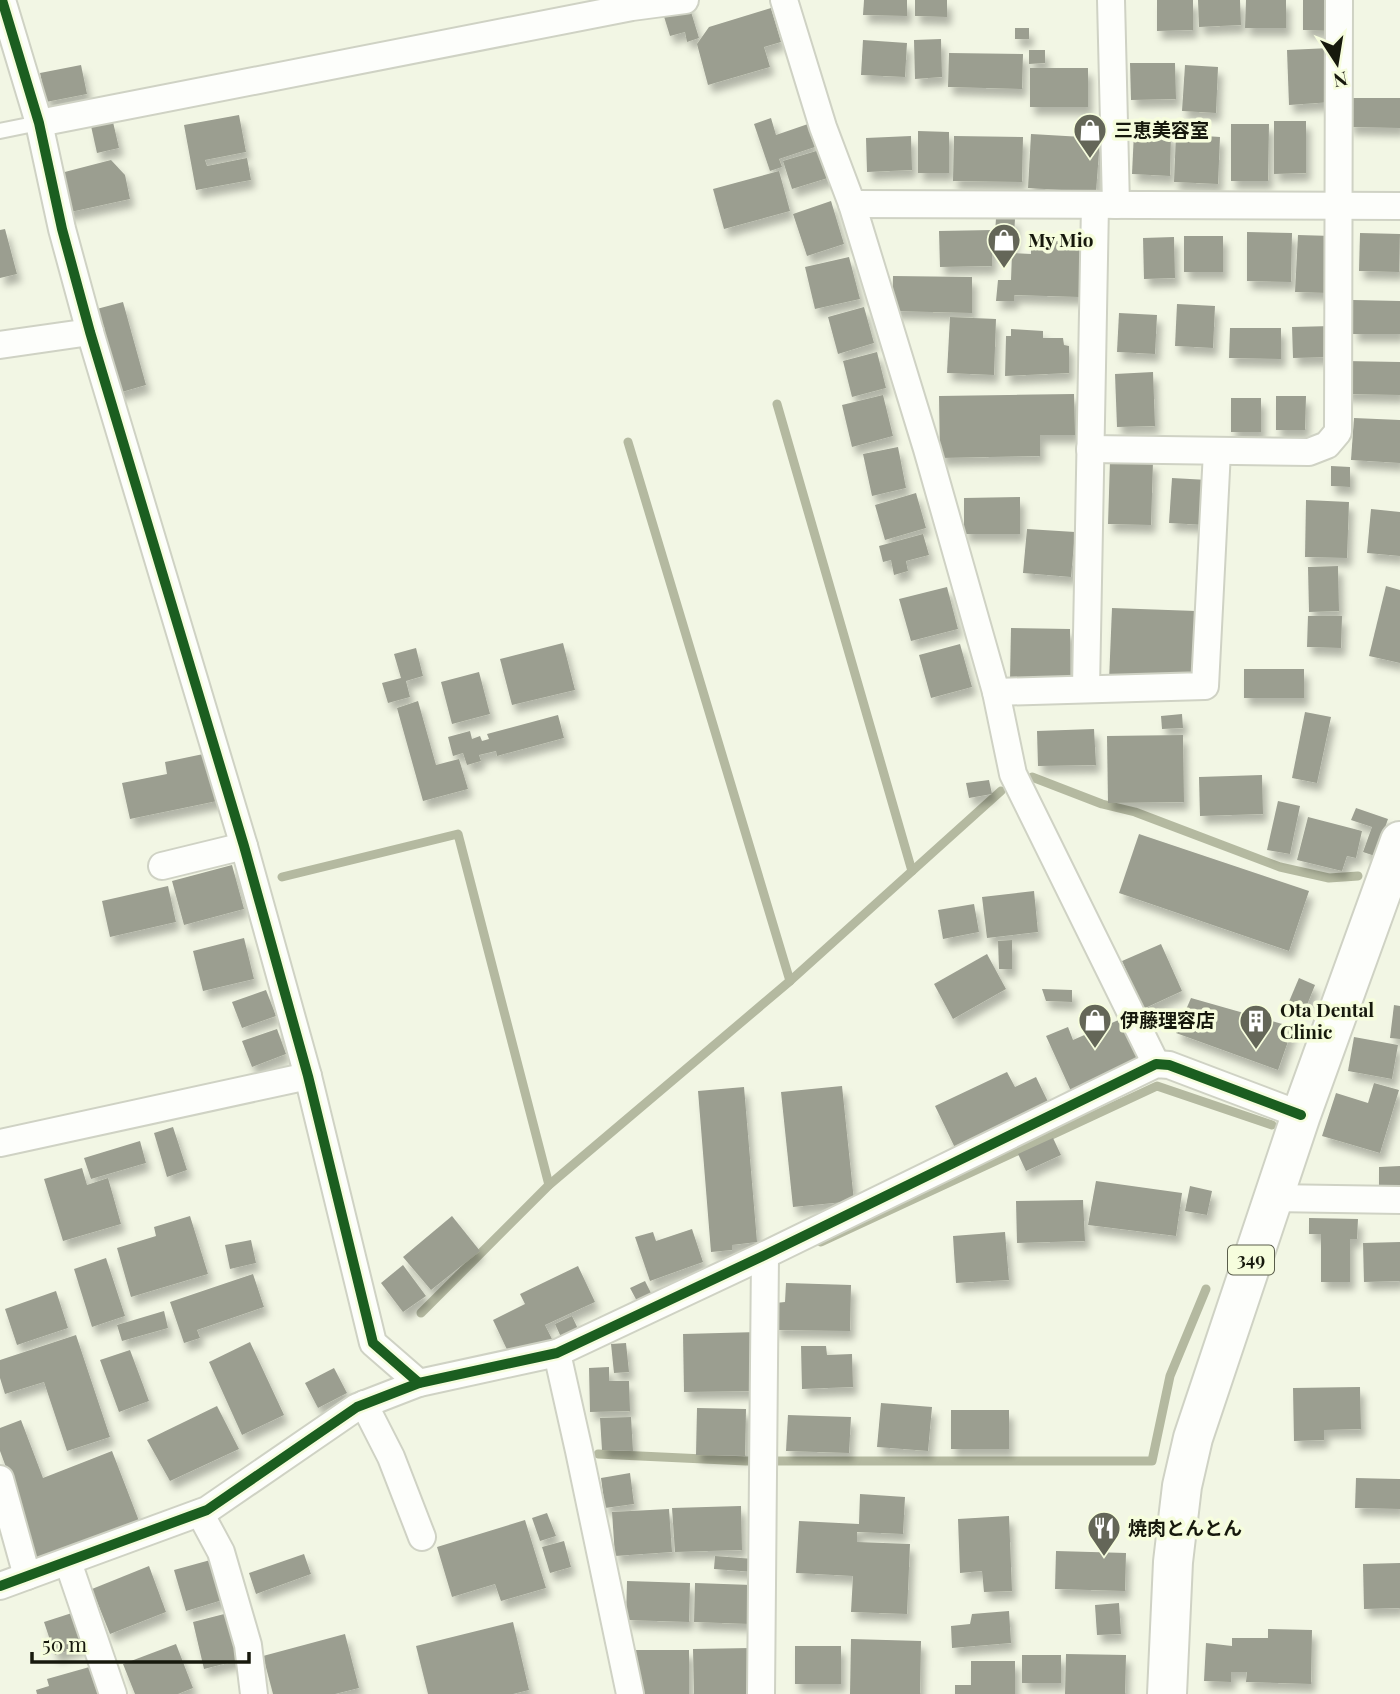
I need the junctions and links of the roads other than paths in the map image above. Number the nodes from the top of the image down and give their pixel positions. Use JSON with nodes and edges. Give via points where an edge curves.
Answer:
{"nodes":[{"id":1,"x":2,"y":0,"type":"edge"},
{"id":2,"x":685,"y":0,"type":"edge"},
{"id":3,"x":783,"y":0,"type":"edge"},
{"id":4,"x":1111,"y":0,"type":"edge"},
{"id":5,"x":1339,"y":0,"type":"edge"},
{"id":6,"x":39,"y":123,"type":"junction"},
{"id":7,"x":0,"y":131,"type":"edge"},
{"id":8,"x":852,"y":204,"type":"junction"},
{"id":9,"x":1106,"y":205,"type":"junction"},
{"id":10,"x":1340,"y":205,"type":"junction"},
{"id":11,"x":1400,"y":206,"type":"edge"},
{"id":12,"x":90,"y":332,"type":"junction"},
{"id":13,"x":0,"y":345,"type":"edge"},
{"id":14,"x":1090,"y":449,"type":"junction"},
{"id":15,"x":1217,"y":451,"type":"junction"},
{"id":16,"x":1086,"y":689,"type":"junction"},
{"id":17,"x":996,"y":692,"type":"junction"},
{"id":18,"x":1400,"y":841,"type":"edge"},
{"id":19,"x":244,"y":846,"type":"junction"},
{"id":20,"x":162,"y":866,"type":"dead end"},
{"id":21,"x":1156,"y":1064,"type":"junction"},
{"id":22,"x":308,"y":1076,"type":"junction"},
{"id":23,"x":1301,"y":1115,"type":"junction"},
{"id":24,"x":0,"y":1143,"type":"edge"},
{"id":25,"x":1272,"y":1198,"type":"junction"},
{"id":26,"x":1400,"y":1200,"type":"edge"},
{"id":27,"x":765,"y":1255,"type":"junction"},
{"id":28,"x":556,"y":1353,"type":"junction"},
{"id":29,"x":419,"y":1383,"type":"junction"},
{"id":30,"x":364,"y":1404,"type":"junction"},
{"id":31,"x":0,"y":1479,"type":"edge"},
{"id":32,"x":200,"y":1513,"type":"junction"},
{"id":33,"x":422,"y":1537,"type":"dead end"},
{"id":34,"x":68,"y":1562,"type":"junction"},
{"id":35,"x":27,"y":1576,"type":"junction"},
{"id":36,"x":0,"y":1586,"type":"edge"},
{"id":37,"x":113,"y":1694,"type":"edge"},
{"id":38,"x":254,"y":1694,"type":"edge"},
{"id":39,"x":630,"y":1694,"type":"edge"},
{"id":40,"x":761,"y":1694,"type":"edge"},
{"id":41,"x":1167,"y":1694,"type":"edge"}],
"edges":[{"from":1,"to":6,"type":"street"},
{"from":2,"to":6,"type":"street"},
{"from":3,"to":8,"type":"street"},
{"from":4,"to":9,"type":"street"},
{"from":5,"to":10,"type":"street"},
{"from":6,"to":7,"type":"lane"},
{"from":6,"to":12,"type":"street"},
{"from":8,"to":9,"type":"street"},
{"from":8,"to":17,"type":"street"},
{"from":9,"to":10,"type":"street"},
{"from":9,"to":14,"type":"street"},
{"from":10,"to":11,"type":"street"},
{"from":10,"to":15,"type":"street","via":[[1338,432],[1326,445],[1309,452]]},
{"from":12,"to":13,"type":"street"},
{"from":12,"to":19,"type":"street"},
{"from":14,"to":15,"type":"street"},
{"from":14,"to":16,"type":"street"},
{"from":15,"to":16,"type":"street","via":[[1205,686]]},
{"from":16,"to":17,"type":"street"},
{"from":17,"to":21,"type":"street","via":[[1013,774]]},
{"from":18,"to":23,"type":"highway","number":"349"},
{"from":19,"to":20,"type":"street"},
{"from":19,"to":22,"type":"street"},
{"from":21,"to":23,"type":"street"},
{"from":21,"to":27,"type":"street"},
{"from":22,"to":24,"type":"street"},
{"from":22,"to":29,"type":"street","via":[[373,1343]]},
{"from":23,"to":25,"type":"highway","number":"349"},
{"from":25,"to":26,"type":"street"},
{"from":25,"to":41,"type":"highway","number":"349","via":[[1193,1438],[1182,1486],[1173,1562]]},
{"from":27,"to":28,"type":"street"},
{"from":27,"to":40,"type":"street"},
{"from":28,"to":29,"type":"street"},
{"from":28,"to":39,"type":"street"},
{"from":29,"to":30,"type":"street"},
{"from":30,"to":32,"type":"street"},
{"from":30,"to":33,"type":"street","via":[[391,1457]]},
{"from":31,"to":35,"type":"street"},
{"from":32,"to":34,"type":"street"},
{"from":32,"to":38,"type":"street","via":[[221,1552],[248,1645]]},
{"from":34,"to":35,"type":"street"},
{"from":34,"to":37,"type":"street"},
{"from":35,"to":36,"type":"street"}]}
